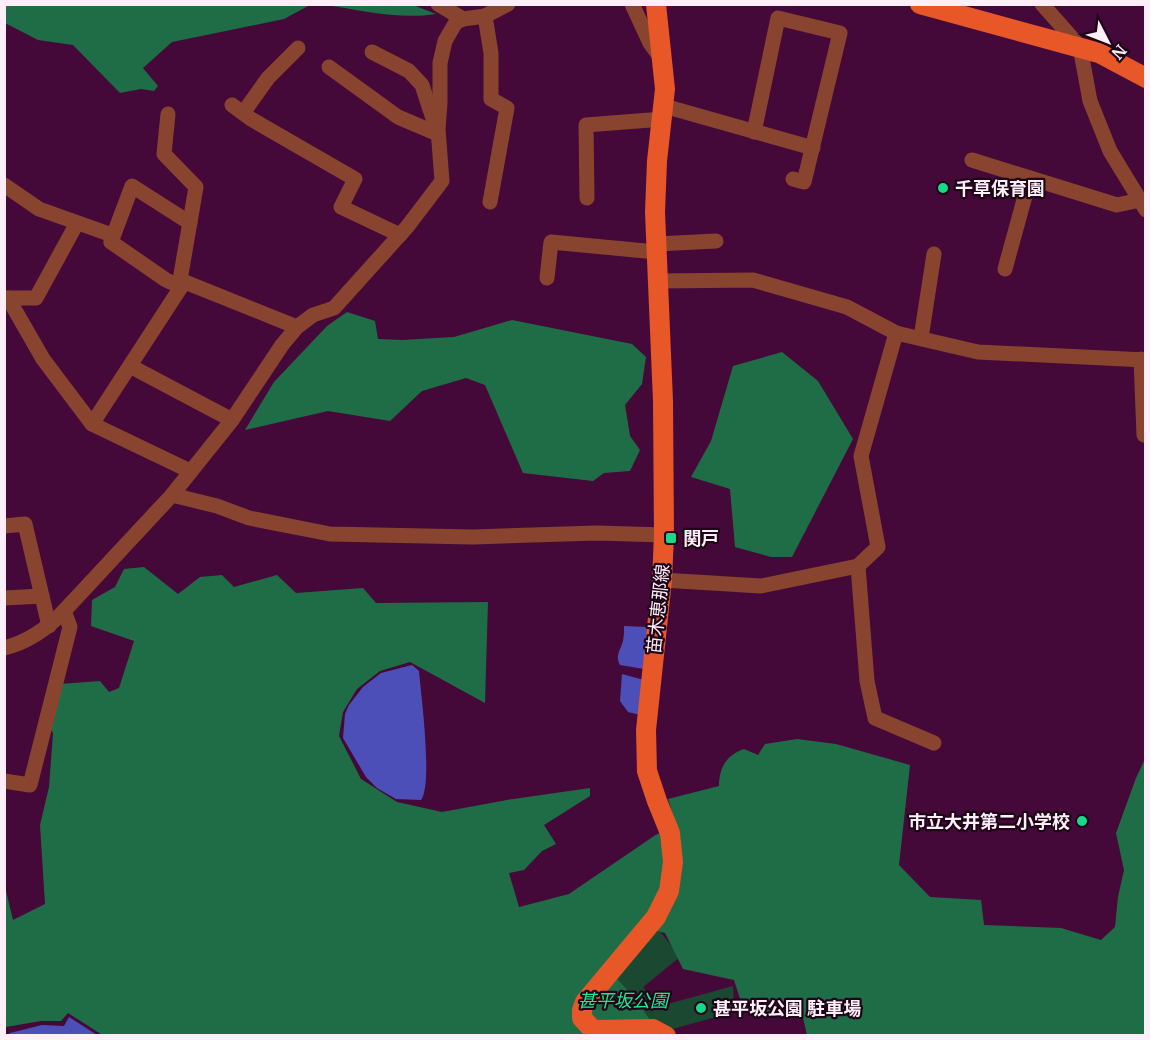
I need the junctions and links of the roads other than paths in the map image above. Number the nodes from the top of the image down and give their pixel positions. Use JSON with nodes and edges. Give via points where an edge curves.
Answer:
{"nodes":[{"id":1,"x":438,"y":4,"type":"edge"},
{"id":2,"x":508,"y":4,"type":"edge"},
{"id":3,"x":632,"y":4,"type":"edge"},
{"id":4,"x":656,"y":4,"type":"edge"},
{"id":5,"x":920,"y":4,"type":"edge"},
{"id":6,"x":1042,"y":4,"type":"edge"},
{"id":7,"x":485,"y":16,"type":"junction"},
{"id":8,"x":463,"y":19,"type":"junction"},
{"id":9,"x":1080,"y":47,"type":"junction"},
{"id":10,"x":298,"y":48,"type":"dead end"},
{"id":11,"x":372,"y":52,"type":"dead end"},
{"id":12,"x":661,"y":58,"type":"junction"},
{"id":13,"x":329,"y":67,"type":"dead end"},
{"id":14,"x":1146,"y":78,"type":"edge"},
{"id":15,"x":664,"y":112,"type":"junction"},
{"id":16,"x":168,"y":114,"type":"dead end"},
{"id":17,"x":754,"y":132,"type":"junction"},
{"id":18,"x":438,"y":134,"type":"junction"},
{"id":19,"x":813,"y":148,"type":"junction"},
{"id":20,"x":972,"y":160,"type":"dead end"},
{"id":21,"x":1030,"y":178,"type":"junction"},
{"id":22,"x":793,"y":179,"type":"dead end"},
{"id":23,"x":4,"y":185,"type":"edge"},
{"id":24,"x":587,"y":198,"type":"dead end"},
{"id":25,"x":490,"y":202,"type":"dead end"},
{"id":26,"x":1143,"y":205,"type":"edge"},
{"id":27,"x":77,"y":223,"type":"junction"},
{"id":28,"x":190,"y":223,"type":"junction"},
{"id":29,"x":112,"y":235,"type":"junction"},
{"id":30,"x":400,"y":235,"type":"junction"},
{"id":31,"x":716,"y":241,"type":"dead end"},
{"id":32,"x":656,"y":248,"type":"junction"},
{"id":33,"x":934,"y":254,"type":"dead end"},
{"id":34,"x":1005,"y":269,"type":"dead end"},
{"id":35,"x":547,"y":278,"type":"dead end"},
{"id":36,"x":658,"y":281,"type":"junction"},
{"id":37,"x":181,"y":284,"type":"junction"},
{"id":38,"x":297,"y":327,"type":"junction"},
{"id":39,"x":896,"y":333,"type":"junction"},
{"id":40,"x":921,"y":338,"type":"junction"},
{"id":41,"x":1143,"y":359,"type":"edge"},
{"id":42,"x":130,"y":366,"type":"junction"},
{"id":43,"x":232,"y":420,"type":"junction"},
{"id":44,"x":92,"y":424,"type":"junction"},
{"id":45,"x":1144,"y":435,"type":"edge"},
{"id":46,"x":190,"y":471,"type":"junction"},
{"id":47,"x":172,"y":495,"type":"junction"},
{"id":48,"x":4,"y":526,"type":"edge"},
{"id":49,"x":664,"y":535,"type":"junction"},
{"id":50,"x":858,"y":566,"type":"junction"},
{"id":51,"x":662,"y":580,"type":"junction"},
{"id":52,"x":42,"y":596,"type":"junction"},
{"id":53,"x":4,"y":598,"type":"edge"},
{"id":54,"x":64,"y":611,"type":"junction"},
{"id":55,"x":49,"y":626,"type":"junction"},
{"id":56,"x":4,"y":648,"type":"edge"},
{"id":57,"x":934,"y":744,"type":"dead end"},
{"id":58,"x":4,"y":781,"type":"edge"},
{"id":59,"x":666,"y":1035,"type":"edge"}],
"edges":[{"from":1,"to":8,"type":"street"},
{"from":2,"to":7,"type":"street"},
{"from":3,"to":12,"type":"street"},
{"from":4,"to":12,"type":"main road","name":"苗木恵那線"},
{"from":5,"to":9,"type":"main road"},
{"from":6,"to":9,"type":"street"},
{"from":7,"to":8,"type":"street"},
{"from":7,"to":25,"type":"street","via":[[491,53],[491,99],[507,108]]},
{"from":8,"to":18,"type":"street","via":[[456,22],[445,41],[440,63]]},
{"from":9,"to":14,"type":"main road"},
{"from":9,"to":26,"type":"street","via":[[1090,101],[1110,151]]},
{"from":10,"to":30,"type":"street","via":[[237,109],[355,179],[341,207]]},
{"from":11,"to":18,"type":"street","via":[[409,71],[422,85]]},
{"from":12,"to":15,"type":"main road","name":"苗木恵那線"},
{"from":13,"to":18,"type":"street","via":[[398,117]]},
{"from":15,"to":17,"type":"street"},
{"from":15,"to":24,"type":"street","via":[[586,125]]},
{"from":15,"to":32,"type":"main road","name":"苗木恵那線","via":[[657,161]]},
{"from":16,"to":28,"type":"street","via":[[164,154],[196,187]]},
{"from":17,"to":19,"type":"street"},
{"from":17,"to":19,"type":"street","via":[[778,18],[840,33]]},
{"from":18,"to":30,"type":"street","via":[[442,181]]},
{"from":19,"to":22,"type":"street","via":[[804,182]]},
{"from":20,"to":21,"type":"street"},
{"from":21,"to":26,"type":"street","via":[[1117,205]]},
{"from":21,"to":34,"type":"street"},
{"from":23,"to":27,"type":"street","via":[[39,209]]},
{"from":27,"to":29,"type":"street"},
{"from":27,"to":44,"type":"street","via":[[36,298],[8,298],[43,358]]},
{"from":28,"to":29,"type":"street","via":[[132,186]]},
{"from":28,"to":37,"type":"street"},
{"from":29,"to":37,"type":"street","via":[[111,242],[166,280]]},
{"from":30,"to":38,"type":"street","via":[[334,308],[313,315]]},
{"from":31,"to":32,"type":"street"},
{"from":32,"to":35,"type":"street","via":[[551,242]]},
{"from":32,"to":36,"type":"main road","name":"苗木恵那線"},
{"from":33,"to":40,"type":"street"},
{"from":36,"to":39,"type":"street","via":[[753,280],[846,307]]},
{"from":36,"to":49,"type":"main road","name":"苗木恵那線"},
{"from":37,"to":38,"type":"street"},
{"from":37,"to":42,"type":"street"},
{"from":38,"to":43,"type":"street"},
{"from":39,"to":40,"type":"street"},
{"from":39,"to":50,"type":"street","via":[[861,456],[878,547]]},
{"from":40,"to":41,"type":"street","via":[[978,352]]},
{"from":41,"to":45,"type":"street"},
{"from":42,"to":43,"type":"street"},
{"from":42,"to":44,"type":"street"},
{"from":43,"to":46,"type":"street"},
{"from":44,"to":46,"type":"street"},
{"from":46,"to":47,"type":"street"},
{"from":47,"to":49,"type":"street","via":[[249,518],[330,534]]},
{"from":47,"to":54,"type":"street"},
{"from":48,"to":52,"type":"street","via":[[25,524]]},
{"from":49,"to":51,"type":"main road","name":"苗木恵那線"},
{"from":50,"to":51,"type":"street","via":[[761,586]]},
{"from":50,"to":57,"type":"street","via":[[867,681],[875,718]]},
{"from":51,"to":59,"type":"main road","name":"苗木恵那線","via":[[646,730],[647,771],[670,833],[672,878],[656,917],[585,1002],[582,1018],[593,1030],[653,1029]]},
{"from":52,"to":53,"type":"street"},
{"from":52,"to":55,"type":"street"},
{"from":54,"to":55,"type":"street"},
{"from":54,"to":58,"type":"street","via":[[70,627],[30,785]]},
{"from":55,"to":56,"type":"street","via":[[20,644]]}]}
